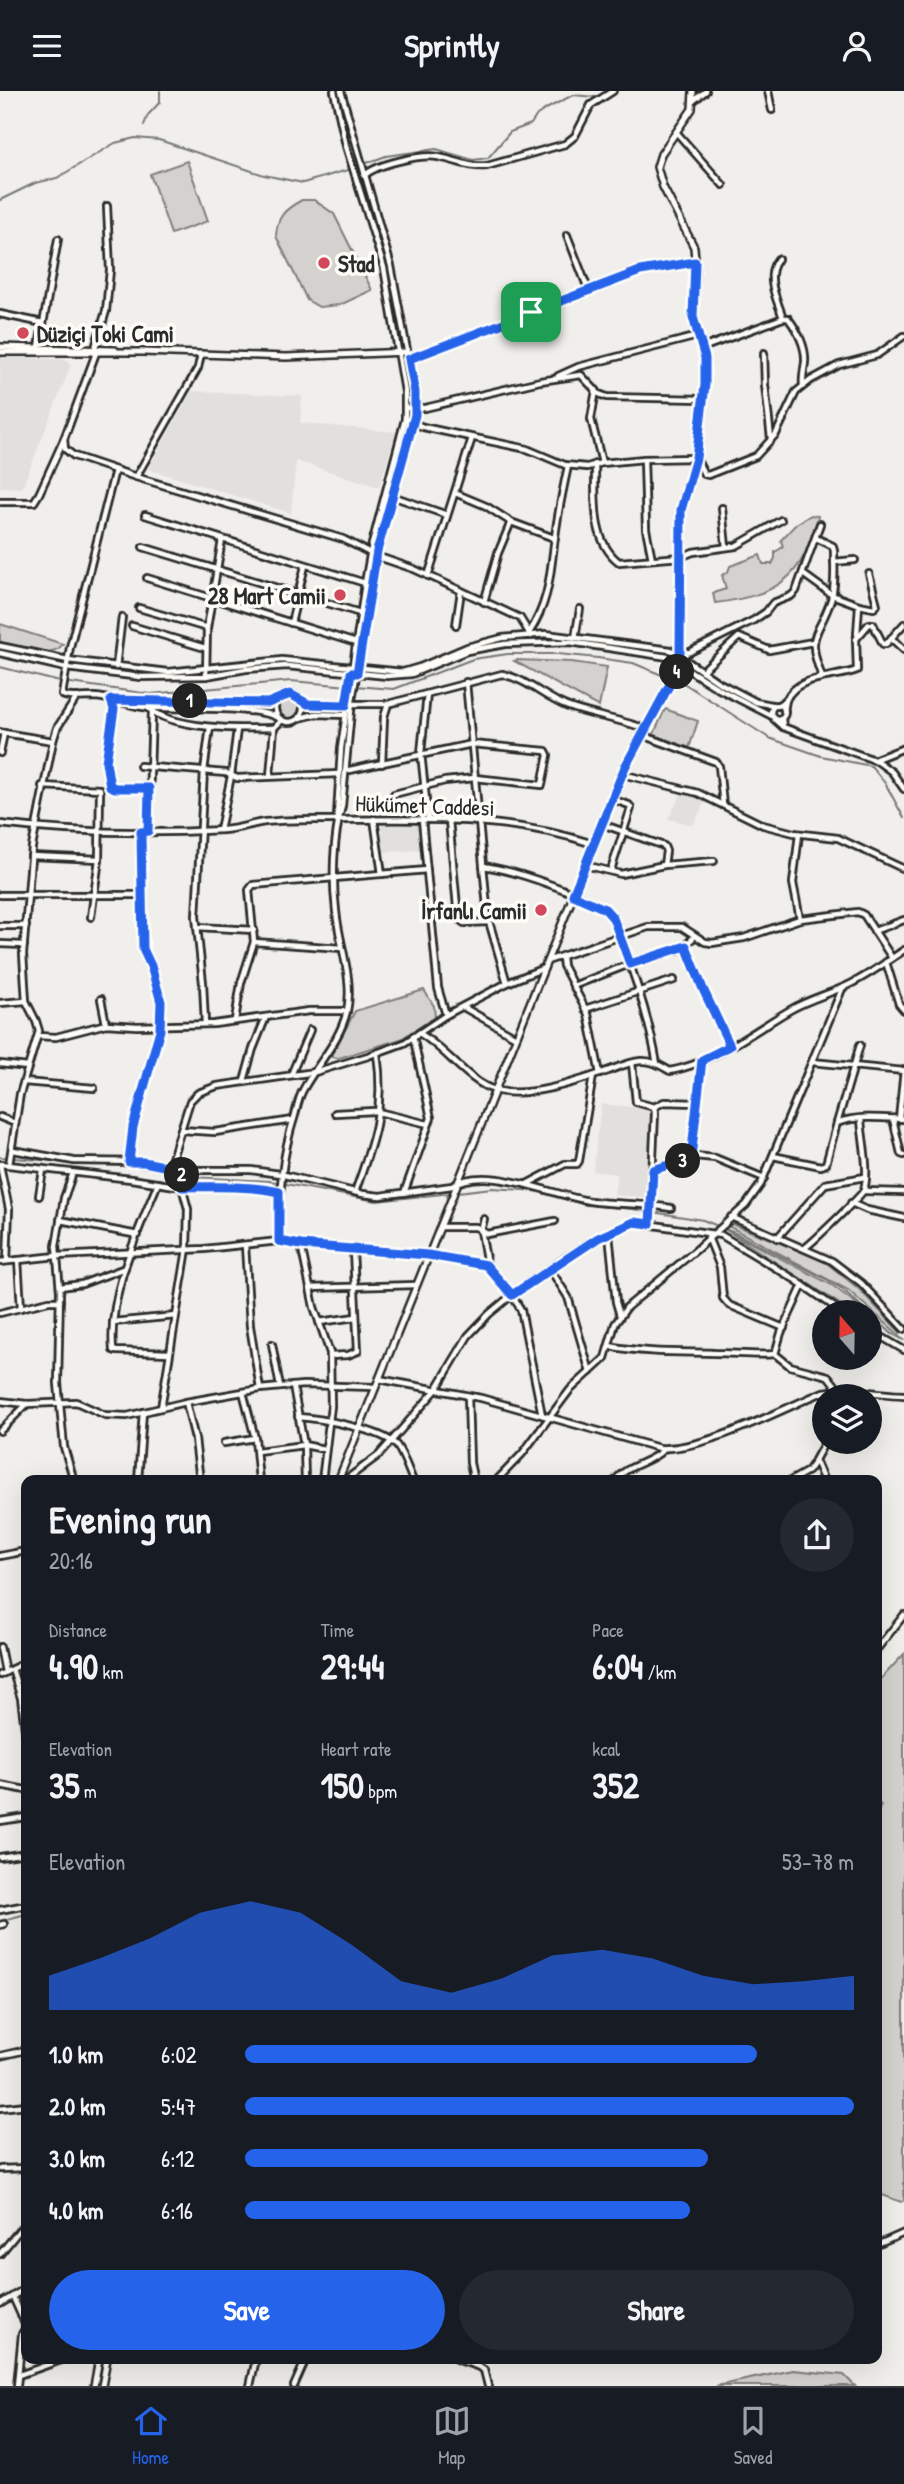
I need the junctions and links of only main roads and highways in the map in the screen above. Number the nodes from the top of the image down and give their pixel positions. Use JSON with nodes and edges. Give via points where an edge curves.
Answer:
{"nodes":[{"id":1,"x":693,"y":91,"type":"edge"},
{"id":2,"x":0,"y":349,"type":"edge"},
{"id":3,"x":95,"y":350,"type":"junction"},
{"id":4,"x":408,"y":355,"type":"road end"},
{"id":5,"x":340,"y":1475,"type":"edge"},
{"id":6,"x":98,"y":2364,"type":"edge"},
{"id":7,"x":106,"y":2364,"type":"edge"},
{"id":8,"x":94,"y":2386,"type":"edge"},
{"id":9,"x":102,"y":2386,"type":"edge"}],
"edges":[{"from":1,"to":5,"type":"main road","via":[[692,109],[657,167],[694,247],[693,317],[705,358],[696,458],[681,510],[677,671],[611,799]]},
{"from":2,"to":3,"type":"main road"},
{"from":2,"to":3,"type":"main road"},
{"from":3,"to":4,"type":"main road","via":[[286,357]]},
{"from":6,"to":8,"type":"main road"},
{"from":7,"to":9,"type":"main road"}]}
